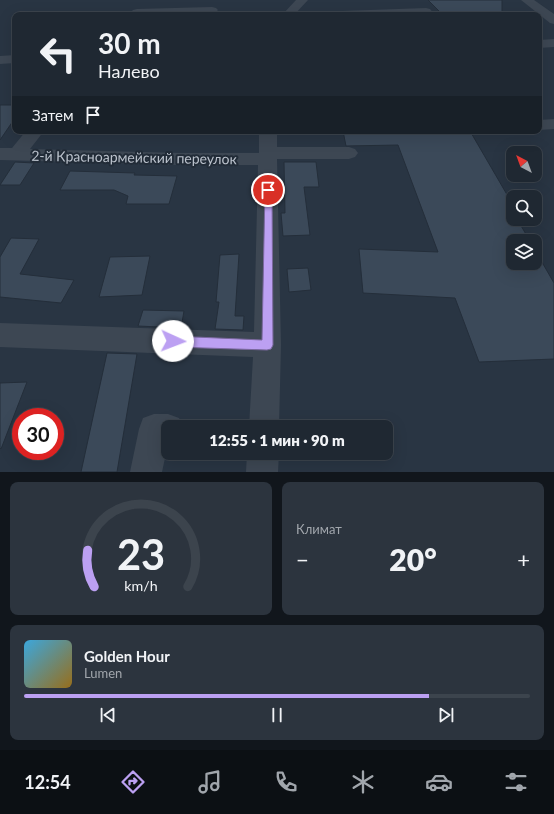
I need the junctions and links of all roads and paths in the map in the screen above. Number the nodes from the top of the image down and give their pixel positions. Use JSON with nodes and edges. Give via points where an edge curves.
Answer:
{"nodes":[{"id":1,"x":186,"y":0,"type":"edge"},
{"id":2,"x":302,"y":0,"type":"edge"},
{"id":3,"x":527,"y":0,"type":"edge"},
{"id":4,"x":212,"y":10,"type":"dead end"},
{"id":5,"x":137,"y":12,"type":"edge"},
{"id":6,"x":159,"y":12,"type":"edge"},
{"id":7,"x":291,"y":12,"type":"edge"},
{"id":8,"x":405,"y":12,"type":"edge"},
{"id":9,"x":427,"y":12,"type":"edge"},
{"id":10,"x":554,"y":20,"type":"edge"},
{"id":11,"x":554,"y":43,"type":"edge"},
{"id":12,"x":542,"y":44,"type":"edge"},
{"id":13,"x":12,"y":59,"type":"edge"},
{"id":14,"x":0,"y":60,"type":"edge"},
{"id":15,"x":554,"y":124,"type":"edge"},
{"id":16,"x":542,"y":125,"type":"edge"},
{"id":17,"x":31,"y":134,"type":"edge"},
{"id":18,"x":268,"y":148,"type":"edge"},
{"id":19,"x":349,"y":153,"type":"dead end"},
{"id":20,"x":8,"y":154,"type":"edge"},
{"id":21,"x":0,"y":335,"type":"edge"},
{"id":22,"x":267,"y":345,"type":"junction"},
{"id":23,"x":264,"y":420,"type":"edge"},
{"id":24,"x":161,"y":429,"type":"edge"},
{"id":25,"x":263,"y":460,"type":"edge"},
{"id":26,"x":146,"y":472,"type":"edge"},
{"id":27,"x":262,"y":472,"type":"edge"}],
"edges":[{"from":1,"to":5,"type":"street"},
{"from":2,"to":7,"type":"street"},
{"from":3,"to":10,"type":"street"},
{"from":4,"to":6,"type":"street"},
{"from":8,"to":9,"type":"street"},
{"from":11,"to":12,"type":"street"},
{"from":13,"to":14,"type":"street"},
{"from":15,"to":16,"type":"street"},
{"from":17,"to":20,"type":"street"},
{"from":18,"to":19,"type":"street","name":"2-й Красноармейский переулок"},
{"from":18,"to":20,"type":"street","name":"2-й Красноармейский переулок","via":[[180,159]]},
{"from":18,"to":22,"type":"street"},
{"from":21,"to":22,"type":"street"},
{"from":22,"to":23,"type":"street"},
{"from":24,"to":26,"type":"street","via":[[154,429]]},
{"from":25,"to":27,"type":"street"}]}
